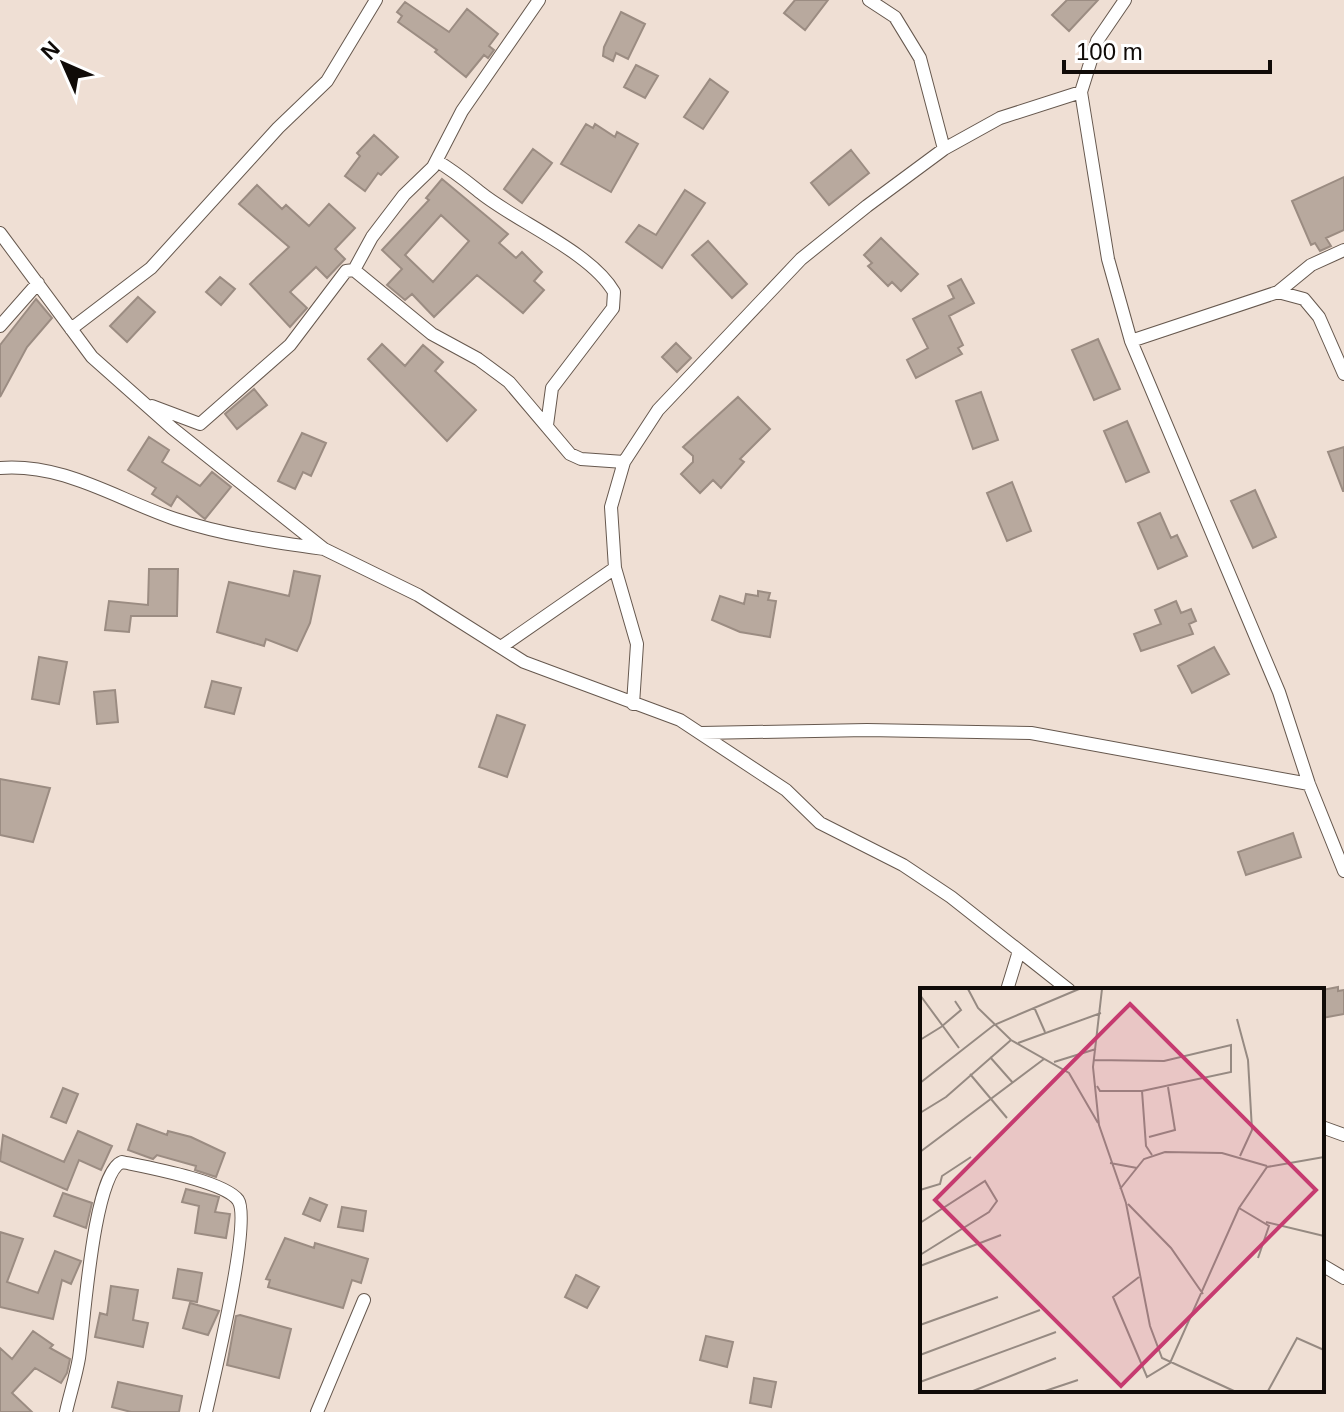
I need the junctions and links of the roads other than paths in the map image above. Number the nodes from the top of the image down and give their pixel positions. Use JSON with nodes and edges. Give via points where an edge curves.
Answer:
{"nodes":[{"id":1,"x":376,"y":0,"type":"edge"},
{"id":2,"x":539,"y":0,"type":"edge"},
{"id":3,"x":869,"y":0,"type":"edge"},
{"id":4,"x":1125,"y":0,"type":"edge"},
{"id":5,"x":1081,"y":92,"type":"junction"},
{"id":6,"x":944,"y":149,"type":"junction"},
{"id":7,"x":437,"y":161,"type":"junction"},
{"id":8,"x":0,"y":233,"type":"edge"},
{"id":9,"x":1344,"y":250,"type":"edge"},
{"id":10,"x":354,"y":270,"type":"junction"},
{"id":11,"x":38,"y":283,"type":"junction"},
{"id":12,"x":1278,"y":292,"type":"junction"},
{"id":13,"x":0,"y":326,"type":"edge"},
{"id":14,"x":71,"y":329,"type":"junction"},
{"id":15,"x":1131,"y":341,"type":"junction"},
{"id":16,"x":1344,"y":374,"type":"edge"},
{"id":17,"x":145,"y":404,"type":"junction"},
{"id":18,"x":547,"y":425,"type":"junction"},
{"id":19,"x":624,"y":462,"type":"junction"},
{"id":20,"x":0,"y":468,"type":"edge"},
{"id":21,"x":324,"y":549,"type":"junction"},
{"id":22,"x":615,"y":568,"type":"junction"},
{"id":23,"x":501,"y":647,"type":"junction"},
{"id":24,"x":633,"y":704,"type":"junction"},
{"id":25,"x":701,"y":733,"type":"junction"},
{"id":26,"x":1309,"y":784,"type":"junction"},
{"id":27,"x":1344,"y":871,"type":"edge"},
{"id":28,"x":1019,"y":951,"type":"junction"},
{"id":29,"x":1008,"y":988,"type":"edge"},
{"id":30,"x":1066,"y":988,"type":"edge"},
{"id":31,"x":1324,"y":1128,"type":"edge"},
{"id":32,"x":1344,"y":1135,"type":"edge"},
{"id":33,"x":1324,"y":1266,"type":"edge"},
{"id":34,"x":1344,"y":1278,"type":"edge"},
{"id":35,"x":364,"y":1300,"type":"dead end"},
{"id":36,"x":66,"y":1412,"type":"edge"},
{"id":37,"x":206,"y":1412,"type":"edge"},
{"id":38,"x":317,"y":1412,"type":"edge"}],
"edges":[{"from":1,"to":14,"type":"street","via":[[327,81],[151,268]]},
{"from":2,"to":7,"type":"street","via":[[462,111]]},
{"from":3,"to":6,"type":"street","via":[[895,17],[920,58]]},
{"from":4,"to":5,"type":"street","via":[[1097,41]]},
{"from":5,"to":6,"type":"street","via":[[1000,118]]},
{"from":5,"to":15,"type":"street","via":[[1108,259]]},
{"from":6,"to":19,"type":"street","via":[[801,259],[658,410]]},
{"from":7,"to":10,"type":"street","via":[[372,237]]},
{"from":7,"to":18,"type":"street","via":[[587,265],[614,292],[613,308],[552,388]]},
{"from":8,"to":11,"type":"street"},
{"from":9,"to":12,"type":"street","via":[[1311,265]]},
{"from":10,"to":17,"type":"street","via":[[346,271],[290,345],[200,424]]},
{"from":10,"to":18,"type":"street","via":[[432,334],[509,382]]},
{"from":11,"to":13,"type":"street"},
{"from":11,"to":14,"type":"street"},
{"from":12,"to":15,"type":"street"},
{"from":12,"to":16,"type":"street","via":[[1304,299],[1319,317]]},
{"from":14,"to":17,"type":"street","via":[[92,357]]},
{"from":15,"to":26,"type":"street","via":[[1279,692]]},
{"from":17,"to":21,"type":"street"},
{"from":18,"to":19,"type":"street","via":[[557,442],[581,459]]},
{"from":19,"to":22,"type":"street","via":[[611,507]]},
{"from":20,"to":21,"type":"street","via":[[49,471],[174,518],[251,539]]},
{"from":21,"to":23,"type":"street","via":[[418,595]]},
{"from":22,"to":23,"type":"street"},
{"from":22,"to":24,"type":"street","via":[[637,644]]},
{"from":23,"to":24,"type":"street","via":[[524,662]]},
{"from":24,"to":25,"type":"street"},
{"from":25,"to":26,"type":"street","via":[[1031,733]]},
{"from":25,"to":28,"type":"street","via":[[786,790],[820,823],[903,865]]},
{"from":26,"to":27,"type":"street"},
{"from":28,"to":29,"type":"street"},
{"from":28,"to":30,"type":"street"},
{"from":31,"to":32,"type":"street"},
{"from":33,"to":34,"type":"street"},
{"from":35,"to":38,"type":"street"},
{"from":36,"to":37,"type":"street","via":[[99,1216],[113,1166],[122,1162],[226,1192],[240,1207],[237,1261]]}]}
